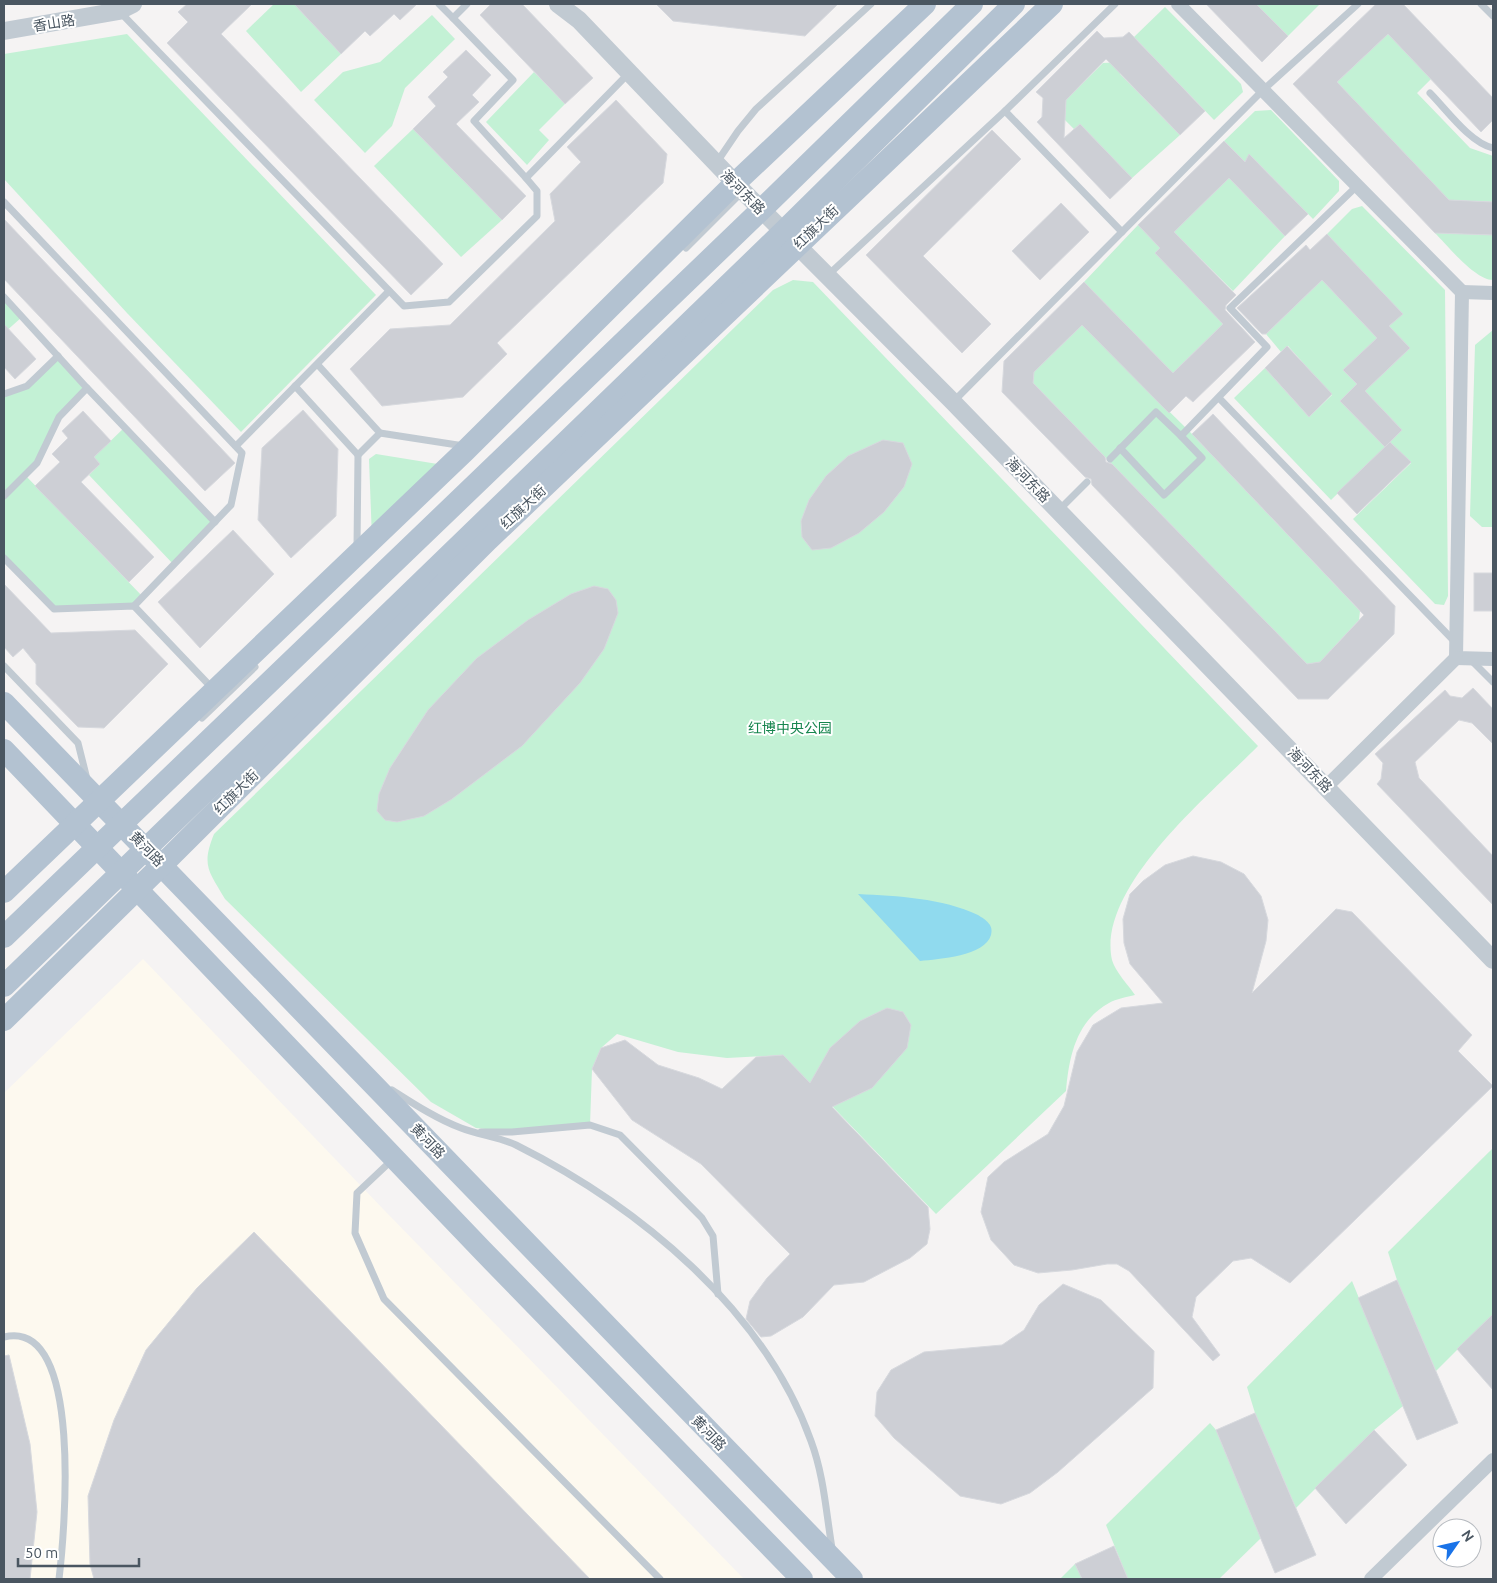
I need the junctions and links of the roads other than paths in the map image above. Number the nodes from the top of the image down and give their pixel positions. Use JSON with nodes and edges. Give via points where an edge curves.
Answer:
{"nodes":[{"id":1,"x":439,"y":4,"type":"edge"},
{"id":2,"x":467,"y":4,"type":"edge"},
{"id":3,"x":558,"y":4,"type":"edge"},
{"id":4,"x":871,"y":4,"type":"edge"},
{"id":5,"x":925,"y":4,"type":"edge"},
{"id":6,"x":972,"y":4,"type":"edge"},
{"id":7,"x":1014,"y":4,"type":"edge"},
{"id":8,"x":1052,"y":4,"type":"edge"},
{"id":9,"x":1115,"y":4,"type":"edge"},
{"id":10,"x":1178,"y":4,"type":"edge"},
{"id":11,"x":1358,"y":4,"type":"edge"},
{"id":12,"x":1481,"y":4,"type":"edge"},
{"id":13,"x":126,"y":7,"type":"edge"},
{"id":14,"x":1493,"y":16,"type":"edge"},
{"id":15,"x":453,"y":18,"type":"junction"},
{"id":16,"x":4,"y":31,"type":"edge"},
{"id":17,"x":629,"y":72,"type":"junction"},
{"id":18,"x":1263,"y":90,"type":"junction"},
{"id":19,"x":1430,"y":92,"type":"dead end"},
{"id":20,"x":1005,"y":111,"type":"junction"},
{"id":21,"x":1493,"y":148,"type":"edge"},
{"id":22,"x":716,"y":164,"type":"junction"},
{"id":23,"x":526,"y":178,"type":"junction"},
{"id":24,"x":1357,"y":186,"type":"junction"},
{"id":25,"x":739,"y":188,"type":"junction"},
{"id":26,"x":4,"y":202,"type":"edge"},
{"id":27,"x":761,"y":210,"type":"junction"},
{"id":28,"x":1122,"y":232,"type":"junction"},
{"id":29,"x":790,"y":238,"type":"junction"},
{"id":30,"x":679,"y":254,"type":"dead end"},
{"id":31,"x":827,"y":276,"type":"junction"},
{"id":32,"x":389,"y":290,"type":"junction"},
{"id":33,"x":1462,"y":292,"type":"junction"},
{"id":34,"x":1493,"y":293,"type":"edge"},
{"id":35,"x":4,"y":297,"type":"edge"},
{"id":36,"x":58,"y":356,"type":"junction"},
{"id":37,"x":318,"y":365,"type":"junction"},
{"id":38,"x":295,"y":386,"type":"junction"},
{"id":39,"x":88,"y":388,"type":"junction"},
{"id":40,"x":4,"y":394,"type":"edge"},
{"id":41,"x":1219,"y":398,"type":"junction"},
{"id":42,"x":953,"y":402,"type":"junction"},
{"id":43,"x":380,"y":433,"type":"junction"},
{"id":44,"x":1181,"y":436,"type":"junction"},
{"id":45,"x":236,"y":446,"type":"junction"},
{"id":46,"x":469,"y":447,"type":"junction"},
{"id":47,"x":1120,"y":448,"type":"junction"},
{"id":48,"x":358,"y":455,"type":"junction"},
{"id":49,"x":1110,"y":458,"type":"dead end"},
{"id":50,"x":459,"y":468,"type":"dead end"},
{"id":51,"x":1087,"y":482,"type":"dead end"},
{"id":52,"x":4,"y":496,"type":"edge"},
{"id":53,"x":1058,"y":511,"type":"junction"},
{"id":54,"x":215,"y":522,"type":"junction"},
{"id":55,"x":4,"y":558,"type":"edge"},
{"id":56,"x":357,"y":561,"type":"junction"},
{"id":57,"x":134,"y":606,"type":"junction"},
{"id":58,"x":1456,"y":643,"type":"junction"},
{"id":59,"x":1463,"y":658,"type":"junction"},
{"id":60,"x":1493,"y":659,"type":"edge"},
{"id":61,"x":258,"y":664,"type":"dead end"},
{"id":62,"x":4,"y":666,"type":"edge"},
{"id":63,"x":1493,"y":682,"type":"edge"},
{"id":64,"x":4,"y":703,"type":"edge"},
{"id":65,"x":226,"y":703,"type":"junction"},
{"id":66,"x":194,"y":726,"type":"dead end"},
{"id":67,"x":4,"y":750,"type":"edge"},
{"id":68,"x":1326,"y":787,"type":"junction"},
{"id":69,"x":102,"y":800,"type":"junction"},
{"id":70,"x":75,"y":824,"type":"junction"},
{"id":71,"x":122,"y":824,"type":"junction"},
{"id":72,"x":97,"y":848,"type":"junction"},
{"id":73,"x":146,"y":849,"type":"junction"},
{"id":74,"x":162,"y":865,"type":"junction"},
{"id":75,"x":121,"y":873,"type":"junction"},
{"id":76,"x":137,"y":889,"type":"junction"},
{"id":77,"x":4,"y":892,"type":"edge"},
{"id":78,"x":4,"y":937,"type":"edge"},
{"id":79,"x":1493,"y":960,"type":"edge"},
{"id":80,"x":4,"y":986,"type":"edge"},
{"id":81,"x":4,"y":1020,"type":"edge"},
{"id":82,"x":361,"y":1072,"type":"junction"},
{"id":83,"x":472,"y":1132,"type":"junction"},
{"id":84,"x":394,"y":1158,"type":"junction"},
{"id":85,"x":718,"y":1294,"type":"junction"},
{"id":86,"x":4,"y":1337,"type":"edge"},
{"id":87,"x":1493,"y":1460,"type":"edge"},
{"id":88,"x":834,"y":1561,"type":"junction"},
{"id":89,"x":59,"y":1579,"type":"edge"},
{"id":90,"x":660,"y":1579,"type":"edge"},
{"id":91,"x":802,"y":1579,"type":"edge"},
{"id":92,"x":852,"y":1579,"type":"edge"},
{"id":93,"x":1371,"y":1579,"type":"edge"}],
"edges":[{"from":1,"to":15,"type":"lane"},
{"from":2,"to":15,"type":"lane"},
{"from":3,"to":17,"type":"street","name":"海河东路"},
{"from":4,"to":22,"type":"lane","via":[[756,110]]},
{"from":5,"to":25,"type":"main road"},
{"from":6,"to":27,"type":"main road"},
{"from":7,"to":29,"type":"main road","name":"红旗大街"},
{"from":8,"to":29,"type":"main road","name":"红旗大街"},
{"from":9,"to":20,"type":"lane"},
{"from":10,"to":18,"type":"street"},
{"from":11,"to":18,"type":"lane"},
{"from":12,"to":14,"type":"lane"},
{"from":13,"to":16,"type":"street","name":"香山路"},
{"from":13,"to":32,"type":"lane"},
{"from":15,"to":23,"type":"lane","via":[[513,80],[474,121]]},
{"from":17,"to":22,"type":"street","name":"海河东路"},
{"from":17,"to":23,"type":"lane"},
{"from":18,"to":24,"type":"street"},
{"from":18,"to":28,"type":"lane"},
{"from":19,"to":21,"type":"lane","via":[[1465,130]]},
{"from":20,"to":28,"type":"lane"},
{"from":20,"to":31,"type":"lane"},
{"from":22,"to":25,"type":"street","name":"海河东路"},
{"from":23,"to":32,"type":"lane","via":[[537,191],[537,216],[449,302],[404,306]]},
{"from":24,"to":33,"type":"street"},
{"from":24,"to":41,"type":"lane","via":[[1230,308],[1268,348]]},
{"from":25,"to":27,"type":"street","name":"海河东路"},
{"from":25,"to":30,"type":"lane"},
{"from":25,"to":46,"type":"main road"},
{"from":26,"to":45,"type":"lane"},
{"from":27,"to":29,"type":"street","name":"海河东路"},
{"from":27,"to":65,"type":"main road"},
{"from":28,"to":42,"type":"lane"},
{"from":29,"to":31,"type":"street","name":"海河东路"},
{"from":29,"to":73,"type":"main road","name":"红旗大街"},
{"from":29,"to":74,"type":"main road","name":"红旗大街"},
{"from":31,"to":42,"type":"street","name":"海河东路"},
{"from":32,"to":37,"type":"lane"},
{"from":33,"to":34,"type":"street"},
{"from":33,"to":58,"type":"street"},
{"from":35,"to":36,"type":"lane"},
{"from":36,"to":39,"type":"lane"},
{"from":36,"to":40,"type":"lane","via":[[27,386]]},
{"from":37,"to":38,"type":"lane"},
{"from":37,"to":43,"type":"lane"},
{"from":38,"to":45,"type":"lane"},
{"from":38,"to":48,"type":"lane"},
{"from":39,"to":52,"type":"lane","via":[[59,417],[37,463]]},
{"from":39,"to":54,"type":"lane"},
{"from":41,"to":44,"type":"lane"},
{"from":41,"to":58,"type":"lane"},
{"from":42,"to":53,"type":"street","name":"海河东路"},
{"from":43,"to":46,"type":"lane"},
{"from":43,"to":48,"type":"lane"},
{"from":44,"to":47,"type":"lane","via":[[1156,412]]},
{"from":44,"to":47,"type":"lane","via":[[1202,458],[1164,494]]},
{"from":45,"to":54,"type":"lane","via":[[242,453],[232,505]]},
{"from":46,"to":50,"type":"lane","via":[[480,448]]},
{"from":46,"to":56,"type":"main road"},
{"from":47,"to":49,"type":"lane"},
{"from":48,"to":56,"type":"lane"},
{"from":51,"to":53,"type":"lane"},
{"from":53,"to":68,"type":"street","name":"海河东路"},
{"from":54,"to":57,"type":"lane"},
{"from":55,"to":57,"type":"lane","via":[[54,609]]},
{"from":56,"to":65,"type":"main road"},
{"from":57,"to":65,"type":"lane"},
{"from":58,"to":59,"type":"street"},
{"from":59,"to":60,"type":"street"},
{"from":59,"to":63,"type":"lane"},
{"from":59,"to":68,"type":"street"},
{"from":61,"to":65,"type":"lane"},
{"from":62,"to":69,"type":"lane","via":[[78,743]]},
{"from":64,"to":69,"type":"main road","name":"黄河路"},
{"from":65,"to":66,"type":"lane"},
{"from":65,"to":69,"type":"main road"},
{"from":65,"to":71,"type":"main road"},
{"from":67,"to":70,"type":"main road"},
{"from":68,"to":79,"type":"street","name":"海河东路"},
{"from":69,"to":70,"type":"main road"},
{"from":69,"to":71,"type":"main road","name":"黄河路"},
{"from":70,"to":72,"type":"main road"},
{"from":70,"to":77,"type":"main road"},
{"from":71,"to":72,"type":"main road"},
{"from":71,"to":73,"type":"main road","name":"黄河路"},
{"from":72,"to":75,"type":"main road"},
{"from":72,"to":78,"type":"main road"},
{"from":73,"to":74,"type":"main road","name":"黄河路"},
{"from":73,"to":75,"type":"main road","name":"红旗大街"},
{"from":74,"to":76,"type":"main road","name":"红旗大街"},
{"from":74,"to":82,"type":"main road","name":"黄河路"},
{"from":75,"to":76,"type":"main road"},
{"from":75,"to":80,"type":"main road","name":"红旗大街"},
{"from":76,"to":81,"type":"main road","name":"红旗大街"},
{"from":76,"to":84,"type":"main road"},
{"from":82,"to":83,"type":"lane","via":[[424,1110]]},
{"from":82,"to":88,"type":"main road","name":"黄河路"},
{"from":83,"to":85,"type":"lane","via":[[514,1144],[628,1213]]},
{"from":83,"to":85,"type":"lane","via":[[590,1126],[620,1135],[702,1218],[713,1236]]},
{"from":84,"to":90,"type":"lane","via":[[357,1193],[355,1234],[384,1299]]},
{"from":84,"to":91,"type":"main road"},
{"from":85,"to":88,"type":"lane","via":[[767,1353],[786,1382],[811,1440],[823,1480]]},
{"from":86,"to":89,"type":"lane","via":[[27,1338],[44,1353],[55,1381],[62,1413],[66,1473],[65,1528]]},
{"from":87,"to":93,"type":"street"},
{"from":88,"to":92,"type":"main road","name":"黄河路"}]}
